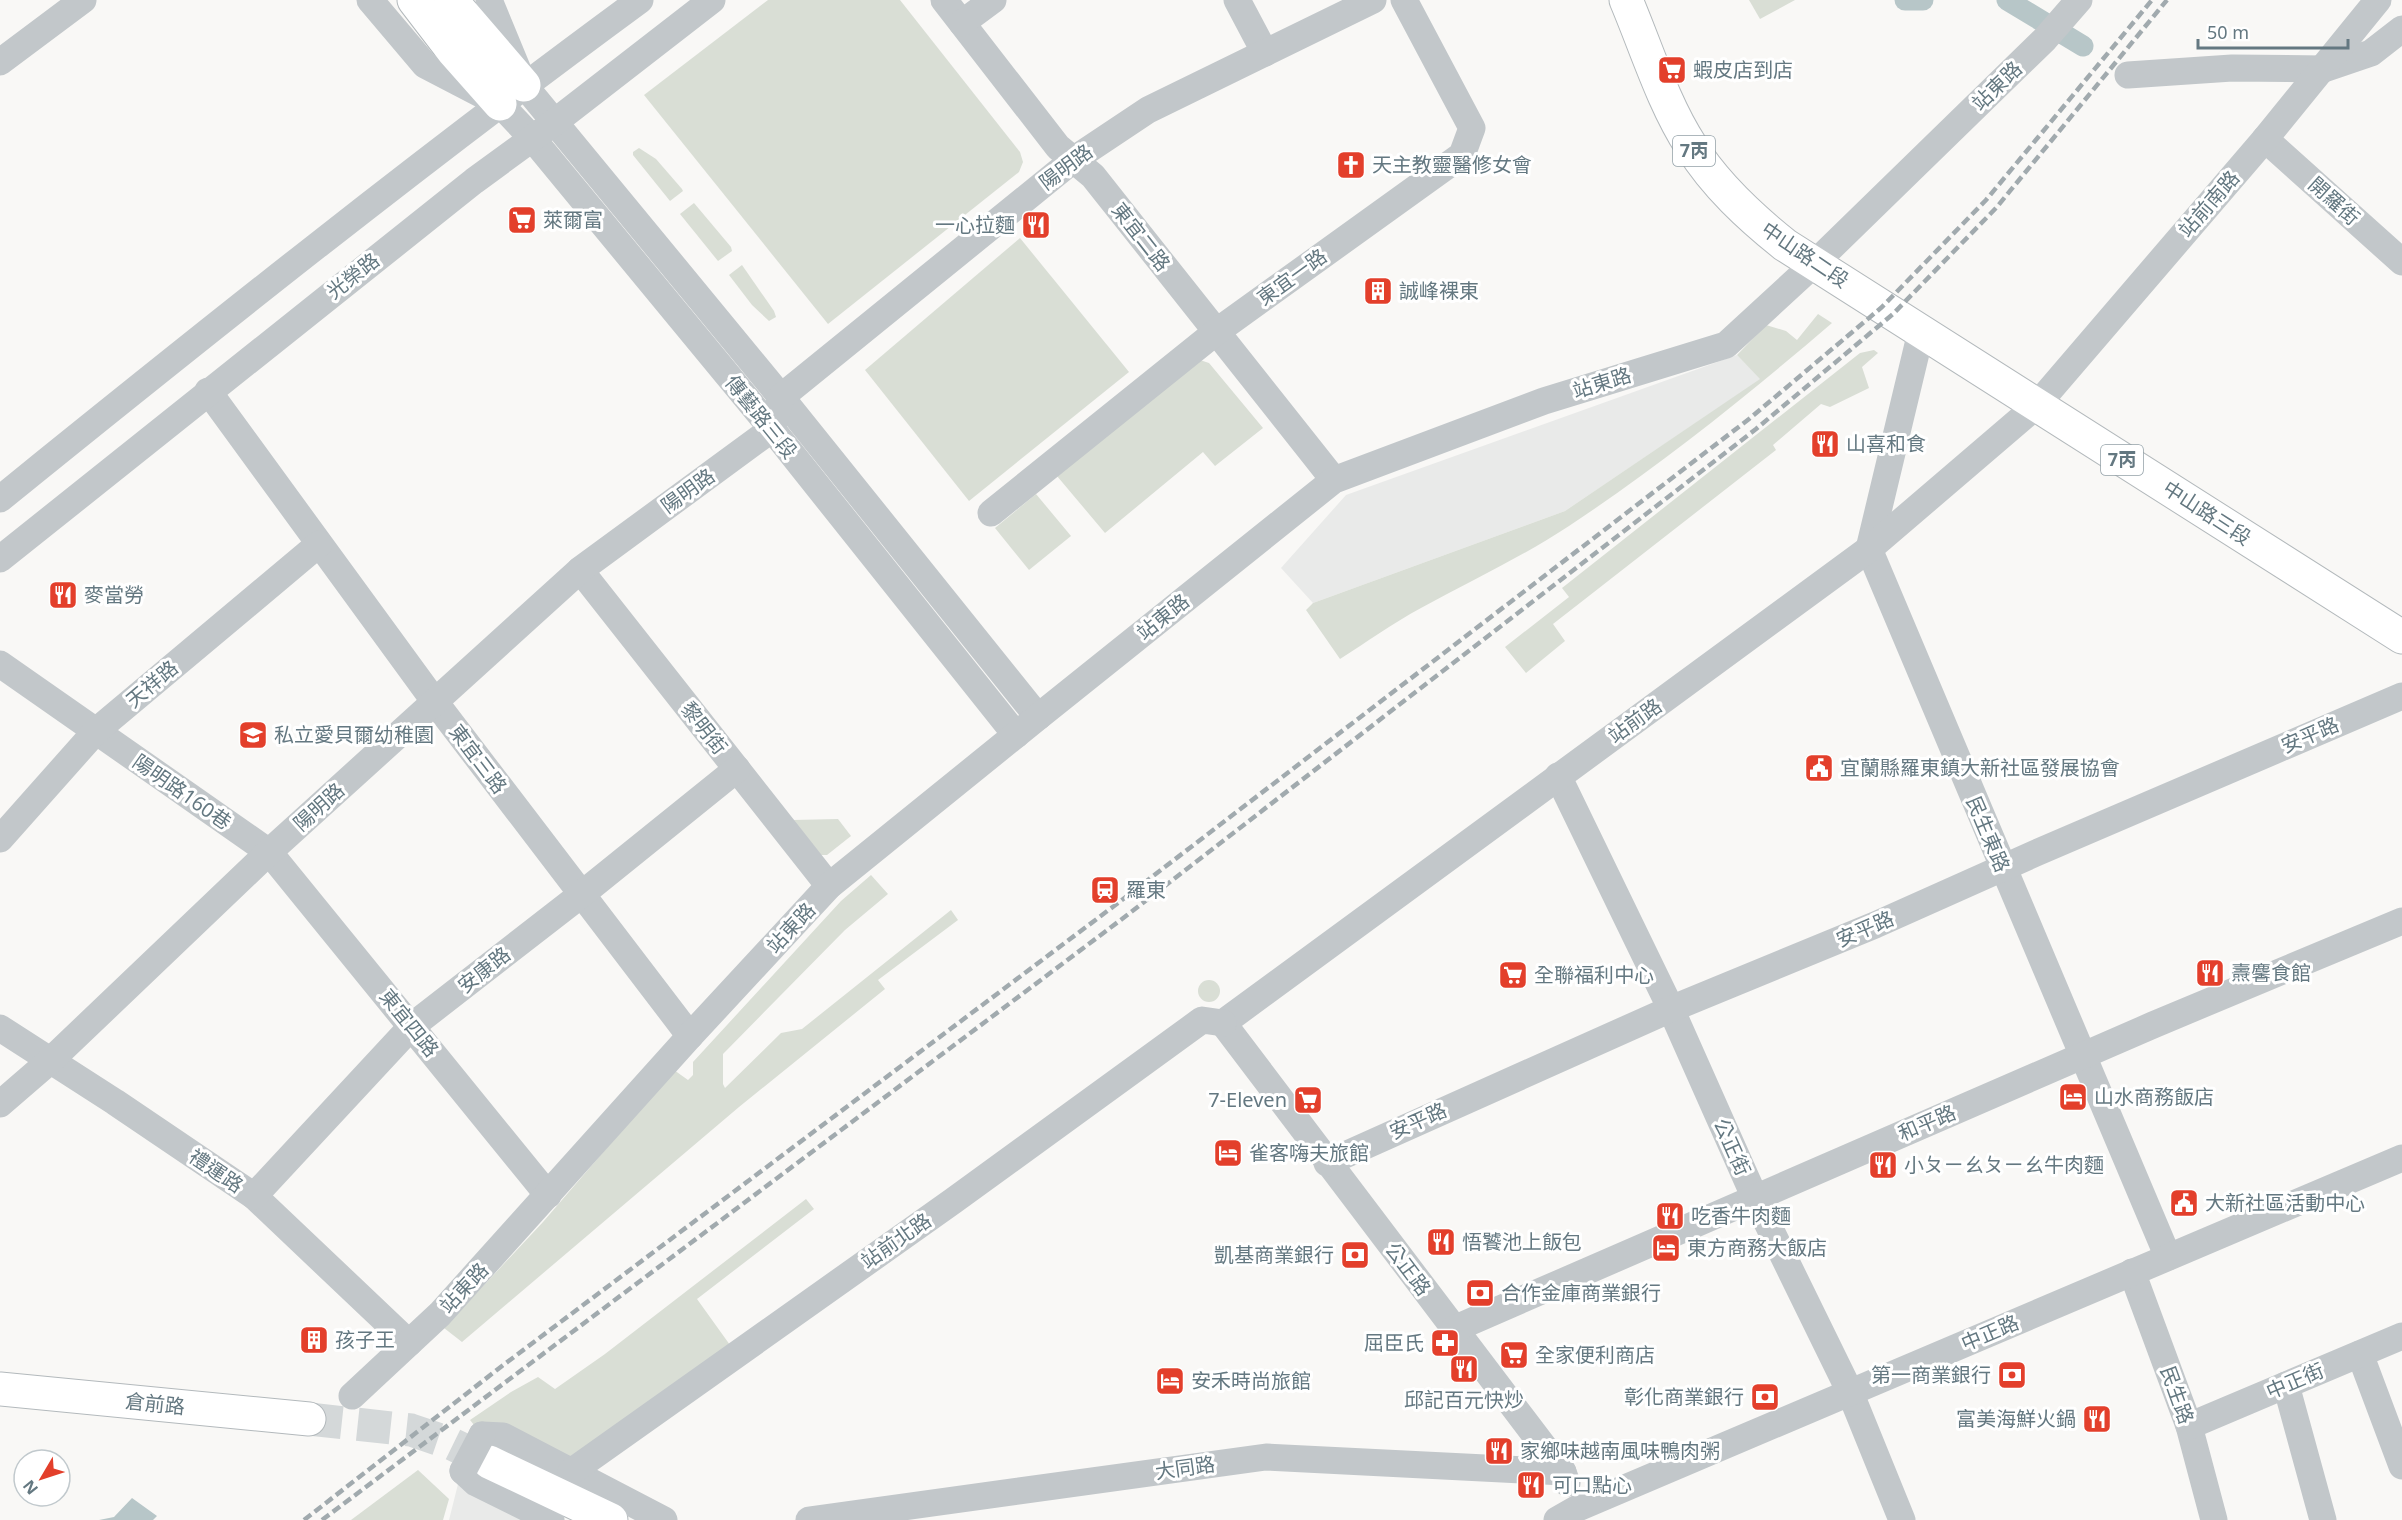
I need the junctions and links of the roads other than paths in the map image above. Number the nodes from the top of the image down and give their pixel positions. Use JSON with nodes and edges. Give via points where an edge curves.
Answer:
{"nodes":[{"id":1,"x":83,"y":0,"type":"edge"},
{"id":2,"x":369,"y":0,"type":"edge"},
{"id":3,"x":414,"y":0,"type":"edge"},
{"id":4,"x":451,"y":0,"type":"edge"},
{"id":5,"x":489,"y":0,"type":"edge"},
{"id":6,"x":640,"y":0,"type":"edge"},
{"id":7,"x":712,"y":0,"type":"edge"},
{"id":8,"x":944,"y":0,"type":"edge"},
{"id":9,"x":993,"y":0,"type":"edge"},
{"id":10,"x":1237,"y":0,"type":"edge"},
{"id":11,"x":1373,"y":0,"type":"edge"},
{"id":12,"x":1404,"y":0,"type":"edge"},
{"id":13,"x":1626,"y":0,"type":"edge"},
{"id":14,"x":2079,"y":0,"type":"edge"},
{"id":15,"x":2378,"y":0,"type":"edge"},
{"id":16,"x":962,"y":23,"type":"junction"},
{"id":17,"x":2402,"y":29,"type":"edge"},
{"id":18,"x":1265,"y":53,"type":"junction"},
{"id":19,"x":0,"y":62,"type":"edge"},
{"id":20,"x":2324,"y":69,"type":"junction"},
{"id":21,"x":2128,"y":75,"type":"dead end"},
{"id":22,"x":512,"y":94,"type":"junction"},
{"id":23,"x":556,"y":121,"type":"junction"},
{"id":24,"x":532,"y":138,"type":"junction"},
{"id":25,"x":2265,"y":140,"type":"junction"},
{"id":26,"x":1073,"y":159,"type":"junction"},
{"id":27,"x":2402,"y":262,"type":"edge"},
{"id":28,"x":1814,"y":264,"type":"junction"},
{"id":29,"x":1216,"y":332,"type":"junction"},
{"id":30,"x":1921,"y":332,"type":"junction"},
{"id":31,"x":208,"y":391,"type":"junction"},
{"id":32,"x":781,"y":397,"type":"junction"},
{"id":33,"x":2036,"y":406,"type":"junction"},
{"id":34,"x":772,"y":429,"type":"junction"},
{"id":35,"x":1334,"y":480,"type":"junction"},
{"id":36,"x":0,"y":499,"type":"edge"},
{"id":37,"x":991,"y":513,"type":"dead end"},
{"id":38,"x":319,"y":544,"type":"junction"},
{"id":39,"x":1869,"y":549,"type":"junction"},
{"id":40,"x":0,"y":559,"type":"edge"},
{"id":41,"x":579,"y":570,"type":"junction"},
{"id":42,"x":2402,"y":637,"type":"edge"},
{"id":43,"x":0,"y":664,"type":"edge"},
{"id":44,"x":2402,"y":696,"type":"edge"},
{"id":45,"x":435,"y":702,"type":"junction"},
{"id":46,"x":1038,"y":717,"type":"junction"},
{"id":47,"x":96,"y":731,"type":"junction"},
{"id":48,"x":1016,"y":735,"type":"junction"},
{"id":49,"x":737,"y":769,"type":"junction"},
{"id":50,"x":1558,"y":776,"type":"junction"},
{"id":51,"x":0,"y":839,"type":"edge"},
{"id":52,"x":269,"y":852,"type":"junction"},
{"id":53,"x":2003,"y":869,"type":"junction"},
{"id":54,"x":829,"y":886,"type":"junction"},
{"id":55,"x":582,"y":894,"type":"junction"},
{"id":56,"x":2402,"y":921,"type":"edge"},
{"id":57,"x":1671,"y":1009,"type":"junction"},
{"id":58,"x":1223,"y":1023,"type":"junction"},
{"id":59,"x":412,"y":1026,"type":"junction"},
{"id":60,"x":0,"y":1028,"type":"edge"},
{"id":61,"x":690,"y":1036,"type":"junction"},
{"id":62,"x":2084,"y":1056,"type":"junction"},
{"id":63,"x":51,"y":1060,"type":"junction"},
{"id":64,"x":0,"y":1104,"type":"edge"},
{"id":65,"x":2402,"y":1158,"type":"edge"},
{"id":66,"x":1327,"y":1163,"type":"junction"},
{"id":67,"x":548,"y":1195,"type":"junction"},
{"id":68,"x":254,"y":1196,"type":"junction"},
{"id":69,"x":1755,"y":1198,"type":"junction"},
{"id":70,"x":2168,"y":1257,"type":"junction"},
{"id":71,"x":2132,"y":1272,"type":"junction"},
{"id":72,"x":1454,"y":1329,"type":"junction"},
{"id":73,"x":2402,"y":1336,"type":"edge"},
{"id":74,"x":409,"y":1343,"type":"junction"},
{"id":75,"x":2360,"y":1354,"type":"junction"},
{"id":76,"x":2286,"y":1385,"type":"junction"},
{"id":77,"x":0,"y":1389,"type":"edge"},
{"id":78,"x":1850,"y":1392,"type":"junction"},
{"id":79,"x":352,"y":1396,"type":"dead end"},
{"id":80,"x":309,"y":1419,"type":"tunnel mouth"},
{"id":81,"x":2189,"y":1426,"type":"junction"},
{"id":82,"x":478,"y":1456,"type":"junction"},
{"id":83,"x":2402,"y":1466,"type":"edge"},
{"id":84,"x":571,"y":1472,"type":"junction"},
{"id":85,"x":1563,"y":1472,"type":"junction"},
{"id":86,"x":1572,"y":1516,"type":"edge"},
{"id":87,"x":551,"y":1520,"type":"edge"},
{"id":88,"x":611,"y":1520,"type":"edge"},
{"id":89,"x":664,"y":1520,"type":"edge"},
{"id":90,"x":809,"y":1520,"type":"edge"},
{"id":91,"x":1902,"y":1520,"type":"edge"},
{"id":92,"x":2214,"y":1520,"type":"edge"},
{"id":93,"x":2323,"y":1520,"type":"edge"}],
"edges":[{"from":1,"to":19,"type":"street"},
{"from":2,"to":22,"type":"street","via":[[425,65]]},
{"from":3,"to":22,"type":"main road","via":[[453,51]]},
{"from":4,"to":22,"type":"main road"},
{"from":5,"to":22,"type":"street"},
{"from":6,"to":22,"type":"street"},
{"from":7,"to":23,"type":"street","name":"光榮路"},
{"from":8,"to":16,"type":"street","name":"東宜二路"},
{"from":9,"to":16,"type":"street"},
{"from":10,"to":18,"type":"street"},
{"from":11,"to":18,"type":"street","name":"陽明路"},
{"from":12,"to":29,"type":"street","name":"東宜一路","via":[[1472,128],[1462,155]]},
{"from":13,"to":28,"type":"main road","name":"中山路二段","number":"7丙","via":[[1690,146],[1754,220]]},
{"from":14,"to":28,"type":"street","name":"站東路","via":[[2045,39]]},
{"from":15,"to":20,"type":"street","name":"站前南路"},
{"from":16,"to":26,"type":"street","name":"東宜二路","via":[[1058,147]]},
{"from":17,"to":20,"type":"street","via":[[2371,53]]},
{"from":18,"to":26,"type":"street","name":"陽明路","via":[[1148,110]]},
{"from":20,"to":21,"type":"street","via":[[2232,68]]},
{"from":20,"to":25,"type":"street","name":"站前南路"},
{"from":22,"to":23,"type":"street","name":"傳藝路三段"},
{"from":22,"to":24,"type":"street","name":"傳藝路三段"},
{"from":22,"to":36,"type":"street"},
{"from":23,"to":24,"type":"street","name":"光榮路"},
{"from":23,"to":32,"type":"street","name":"傳藝路三段"},
{"from":24,"to":31,"type":"street","name":"光榮路"},
{"from":24,"to":34,"type":"street","name":"傳藝路三段"},
{"from":25,"to":27,"type":"street","name":"開羅街"},
{"from":25,"to":33,"type":"street","name":"站前南路"},
{"from":26,"to":29,"type":"street","name":"東宜二路","via":[[1093,176]]},
{"from":26,"to":32,"type":"street","name":"陽明路"},
{"from":28,"to":30,"type":"main road","name":"中山路二段","number":"7丙"},
{"from":28,"to":35,"type":"street","name":"站東路","via":[[1726,345],[1544,401]]},
{"from":29,"to":35,"type":"street","name":"東宜二路"},
{"from":29,"to":37,"type":"street","name":"東宜一路"},
{"from":30,"to":33,"type":"main road","name":"中山路三段","number":"7丙"},
{"from":30,"to":39,"type":"street"},
{"from":31,"to":38,"type":"street","name":"東宜三路"},
{"from":31,"to":40,"type":"street","name":"光榮路"},
{"from":32,"to":34,"type":"street"},
{"from":32,"to":46,"type":"street","name":"傳藝路三段"},
{"from":33,"to":39,"type":"street","name":"站前路"},
{"from":33,"to":42,"type":"main road","name":"中山路三段","number":"7丙"},
{"from":34,"to":41,"type":"street","name":"陽明路"},
{"from":34,"to":48,"type":"street","name":"傳藝路三段"},
{"from":35,"to":46,"type":"street","name":"站東路"},
{"from":38,"to":45,"type":"street","name":"東宜三路"},
{"from":38,"to":47,"type":"street","name":"天祥路"},
{"from":39,"to":50,"type":"street","name":"站前路"},
{"from":39,"to":53,"type":"street","name":"民生東路"},
{"from":41,"to":45,"type":"street","name":"陽明路"},
{"from":41,"to":49,"type":"street","name":"黎明街"},
{"from":43,"to":47,"type":"street","name":"陽明路160巷"},
{"from":44,"to":53,"type":"street","name":"安平路"},
{"from":45,"to":52,"type":"street","name":"陽明路"},
{"from":45,"to":55,"type":"street","name":"東宜三路"},
{"from":46,"to":48,"type":"street","name":"站東路"},
{"from":47,"to":51,"type":"street","name":"天祥路"},
{"from":47,"to":52,"type":"street","name":"陽明路160巷"},
{"from":48,"to":54,"type":"street","name":"站東路"},
{"from":49,"to":54,"type":"street","name":"黎明街"},
{"from":49,"to":55,"type":"street","name":"安康路"},
{"from":50,"to":57,"type":"street","name":"公正街"},
{"from":50,"to":58,"type":"street","name":"站前路"},
{"from":52,"to":59,"type":"street","name":"東宜四路"},
{"from":52,"to":63,"type":"street","name":"陽明路"},
{"from":53,"to":57,"type":"street","name":"安平路"},
{"from":53,"to":62,"type":"street","name":"民生東路"},
{"from":54,"to":61,"type":"street","name":"站東路"},
{"from":55,"to":59,"type":"street","name":"安康路"},
{"from":55,"to":61,"type":"street","name":"東宜三路"},
{"from":56,"to":62,"type":"street","name":"和平路"},
{"from":57,"to":66,"type":"street","name":"安平路"},
{"from":57,"to":69,"type":"street","name":"公正街"},
{"from":58,"to":66,"type":"street","name":"公正路"},
{"from":58,"to":84,"type":"street","name":"站前北路","via":[[1202,1020]]},
{"from":59,"to":67,"type":"street","name":"東宜四路"},
{"from":59,"to":68,"type":"street","name":"安康路"},
{"from":60,"to":63,"type":"street","name":"禮運路"},
{"from":61,"to":67,"type":"street","name":"站東路"},
{"from":62,"to":69,"type":"street","name":"和平路"},
{"from":62,"to":70,"type":"street","name":"民生東路"},
{"from":63,"to":64,"type":"street","name":"陽明路"},
{"from":63,"to":68,"type":"street","name":"禮運路"},
{"from":65,"to":70,"type":"street","name":"中正路"},
{"from":66,"to":72,"type":"street","name":"公正路"},
{"from":67,"to":74,"type":"street","name":"站東路"},
{"from":68,"to":74,"type":"street","name":"禮運路"},
{"from":69,"to":72,"type":"street","name":"和平路"},
{"from":69,"to":78,"type":"street","name":"公正街"},
{"from":70,"to":71,"type":"street","name":"中正路"},
{"from":71,"to":78,"type":"street","name":"中正路"},
{"from":71,"to":81,"type":"street","name":"民生路"},
{"from":72,"to":85,"type":"street","name":"公正路"},
{"from":73,"to":75,"type":"street","name":"中正街"},
{"from":74,"to":79,"type":"street","name":"站東路"},
{"from":75,"to":76,"type":"street","name":"中正街"},
{"from":75,"to":83,"type":"street"},
{"from":76,"to":81,"type":"street","name":"中正街"},
{"from":76,"to":93,"type":"street"},
{"from":77,"to":80,"type":"main road","name":"倉前路"},
{"from":78,"to":86,"type":"street","name":"中正路"},
{"from":78,"to":91,"type":"street","name":"公正街"},
{"from":81,"to":92,"type":"street","name":"民生路"},
{"from":82,"to":84,"type":"street","via":[[503,1436]]},
{"from":82,"to":87,"type":"street","via":[[476,1483]]},
{"from":82,"to":88,"type":"main road"},
{"from":84,"to":89,"type":"street"},
{"from":85,"to":86,"type":"street","name":"公正路"},
{"from":85,"to":90,"type":"street","name":"大同路","via":[[1266,1457]]}]}
